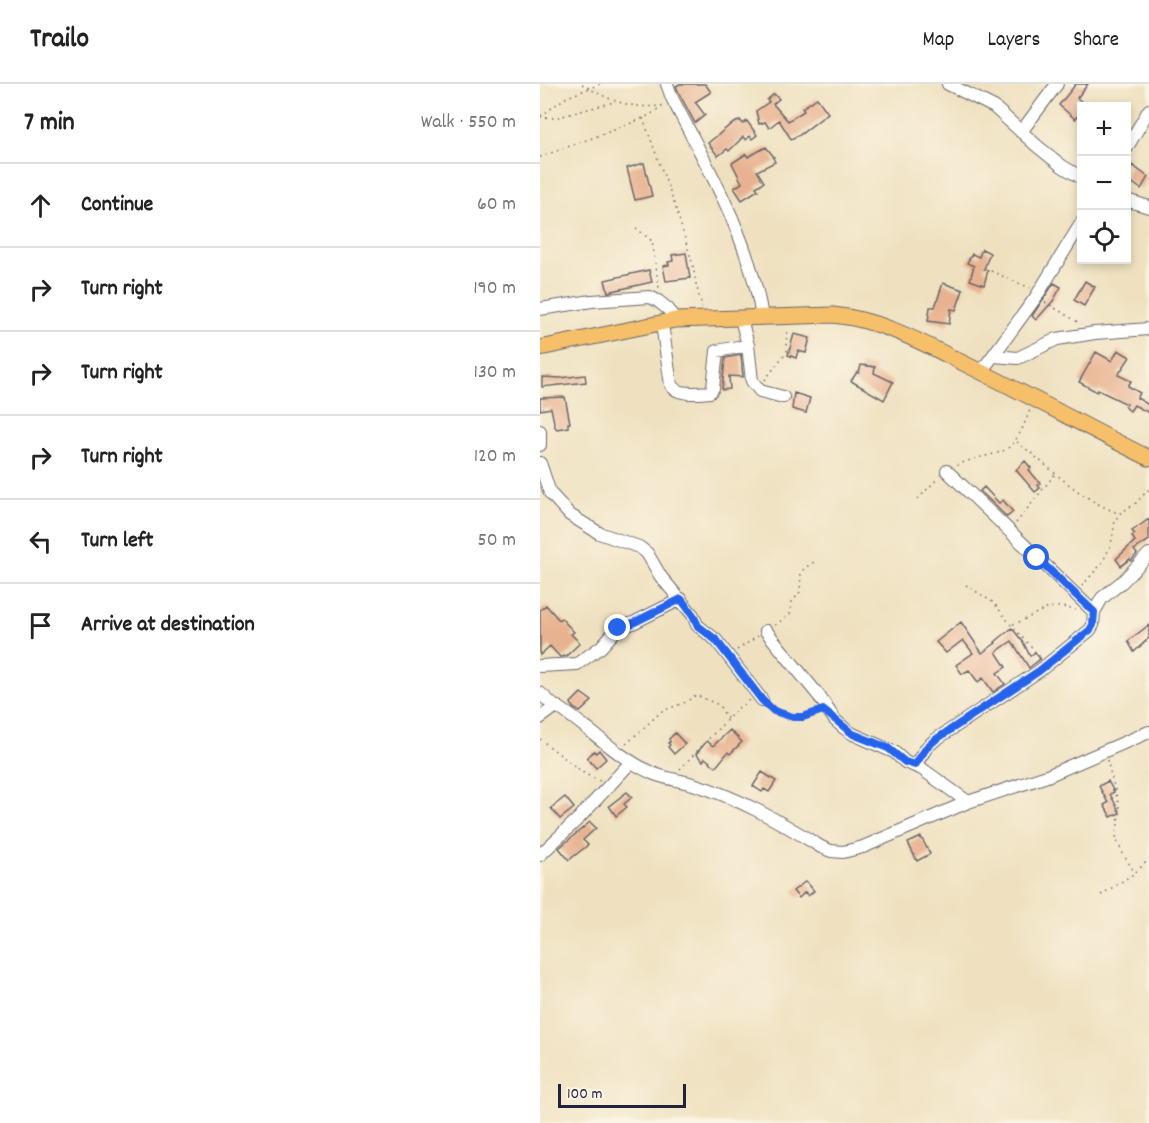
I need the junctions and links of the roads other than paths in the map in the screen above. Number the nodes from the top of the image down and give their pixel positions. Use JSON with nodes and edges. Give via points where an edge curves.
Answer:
{"nodes":[{"id":1,"x":667,"y":84,"type":"edge"},
{"id":2,"x":948,"y":84,"type":"edge"},
{"id":3,"x":1057,"y":84,"type":"edge"},
{"id":4,"x":1149,"y":110,"type":"edge"},
{"id":5,"x":1021,"y":132,"type":"junction"},
{"id":6,"x":1131,"y":140,"type":"edge"},
{"id":7,"x":1077,"y":175,"type":"edge"},
{"id":8,"x":1131,"y":202,"type":"edge"},
{"id":9,"x":1149,"y":207,"type":"edge"},
{"id":10,"x":1077,"y":230,"type":"edge"},
{"id":11,"x":540,"y":309,"type":"edge"},
{"id":12,"x":762,"y":317,"type":"junction"},
{"id":13,"x":741,"y":319,"type":"junction"},
{"id":14,"x":669,"y":322,"type":"junction"},
{"id":15,"x":1149,"y":329,"type":"edge"},
{"id":16,"x":748,"y":345,"type":"junction"},
{"id":17,"x":540,"y":348,"type":"edge"},
{"id":18,"x":994,"y":356,"type":"junction"},
{"id":19,"x":981,"y":372,"type":"junction"},
{"id":20,"x":783,"y":397,"type":"dead end"},
{"id":21,"x":540,"y":431,"type":"edge"},
{"id":22,"x":540,"y":445,"type":"edge"},
{"id":23,"x":1148,"y":455,"type":"edge"},
{"id":24,"x":540,"y":463,"type":"edge"},
{"id":25,"x":947,"y":471,"type":"road end"},
{"id":26,"x":1149,"y":554,"type":"edge"},
{"id":27,"x":681,"y":599,"type":"junction"},
{"id":28,"x":1091,"y":609,"type":"junction"},
{"id":29,"x":766,"y":631,"type":"road end"},
{"id":30,"x":540,"y":666,"type":"edge"},
{"id":31,"x":540,"y":693,"type":"edge"},
{"id":32,"x":762,"y":700,"type":"road end"},
{"id":33,"x":555,"y":707,"type":"junction"},
{"id":34,"x":540,"y":718,"type":"edge"},
{"id":35,"x":1149,"y":732,"type":"edge"},
{"id":36,"x":631,"y":762,"type":"junction"},
{"id":37,"x":915,"y":765,"type":"junction"},
{"id":38,"x":968,"y":802,"type":"junction"},
{"id":39,"x":540,"y":855,"type":"edge"}],
"edges":[{"from":1,"to":12,"type":"street","via":[[667,102],[715,182],[734,227],[756,284]]},
{"from":2,"to":5,"type":"street","via":[[994,106]]},
{"from":3,"to":5,"type":"street"},
{"from":4,"to":6,"type":"street"},
{"from":5,"to":7,"type":"street"},
{"from":8,"to":9,"type":"street"},
{"from":10,"to":18,"type":"street"},
{"from":11,"to":14,"type":"street","via":[[650,297],[668,309]]},
{"from":12,"to":13,"type":"main road"},
{"from":12,"to":19,"type":"main road","via":[[833,315],[866,320]]},
{"from":13,"to":14,"type":"main road"},
{"from":13,"to":16,"type":"street"},
{"from":14,"to":16,"type":"street","via":[[671,385],[680,392],[710,392],[717,351]]},
{"from":14,"to":17,"type":"main road"},
{"from":15,"to":18,"type":"street","via":[[1052,340],[1018,358]]},
{"from":16,"to":20,"type":"street","via":[[752,381],[759,391]]},
{"from":18,"to":19,"type":"street"},
{"from":19,"to":23,"type":"main road"},
{"from":21,"to":22,"type":"street"},
{"from":24,"to":27,"type":"street","via":[[547,487],[559,505],[599,533],[644,550]]},
{"from":25,"to":28,"type":"street"},
{"from":26,"to":28,"type":"street"},
{"from":27,"to":30,"type":"street","via":[[618,628],[601,647],[577,664]]},
{"from":27,"to":32,"type":"street","via":[[698,626],[728,655]]},
{"from":28,"to":37,"type":"street","via":[[1090,630],[1046,665],[935,740]]},
{"from":29,"to":37,"type":"street","via":[[831,714],[853,734],[888,748]]},
{"from":31,"to":33,"type":"street"},
{"from":33,"to":34,"type":"street"},
{"from":33,"to":36,"type":"street"},
{"from":35,"to":38,"type":"street","via":[[1047,776]]},
{"from":36,"to":38,"type":"street","via":[[762,812],[831,851],[863,848]]},
{"from":36,"to":39,"type":"street"},
{"from":37,"to":38,"type":"street"}]}
